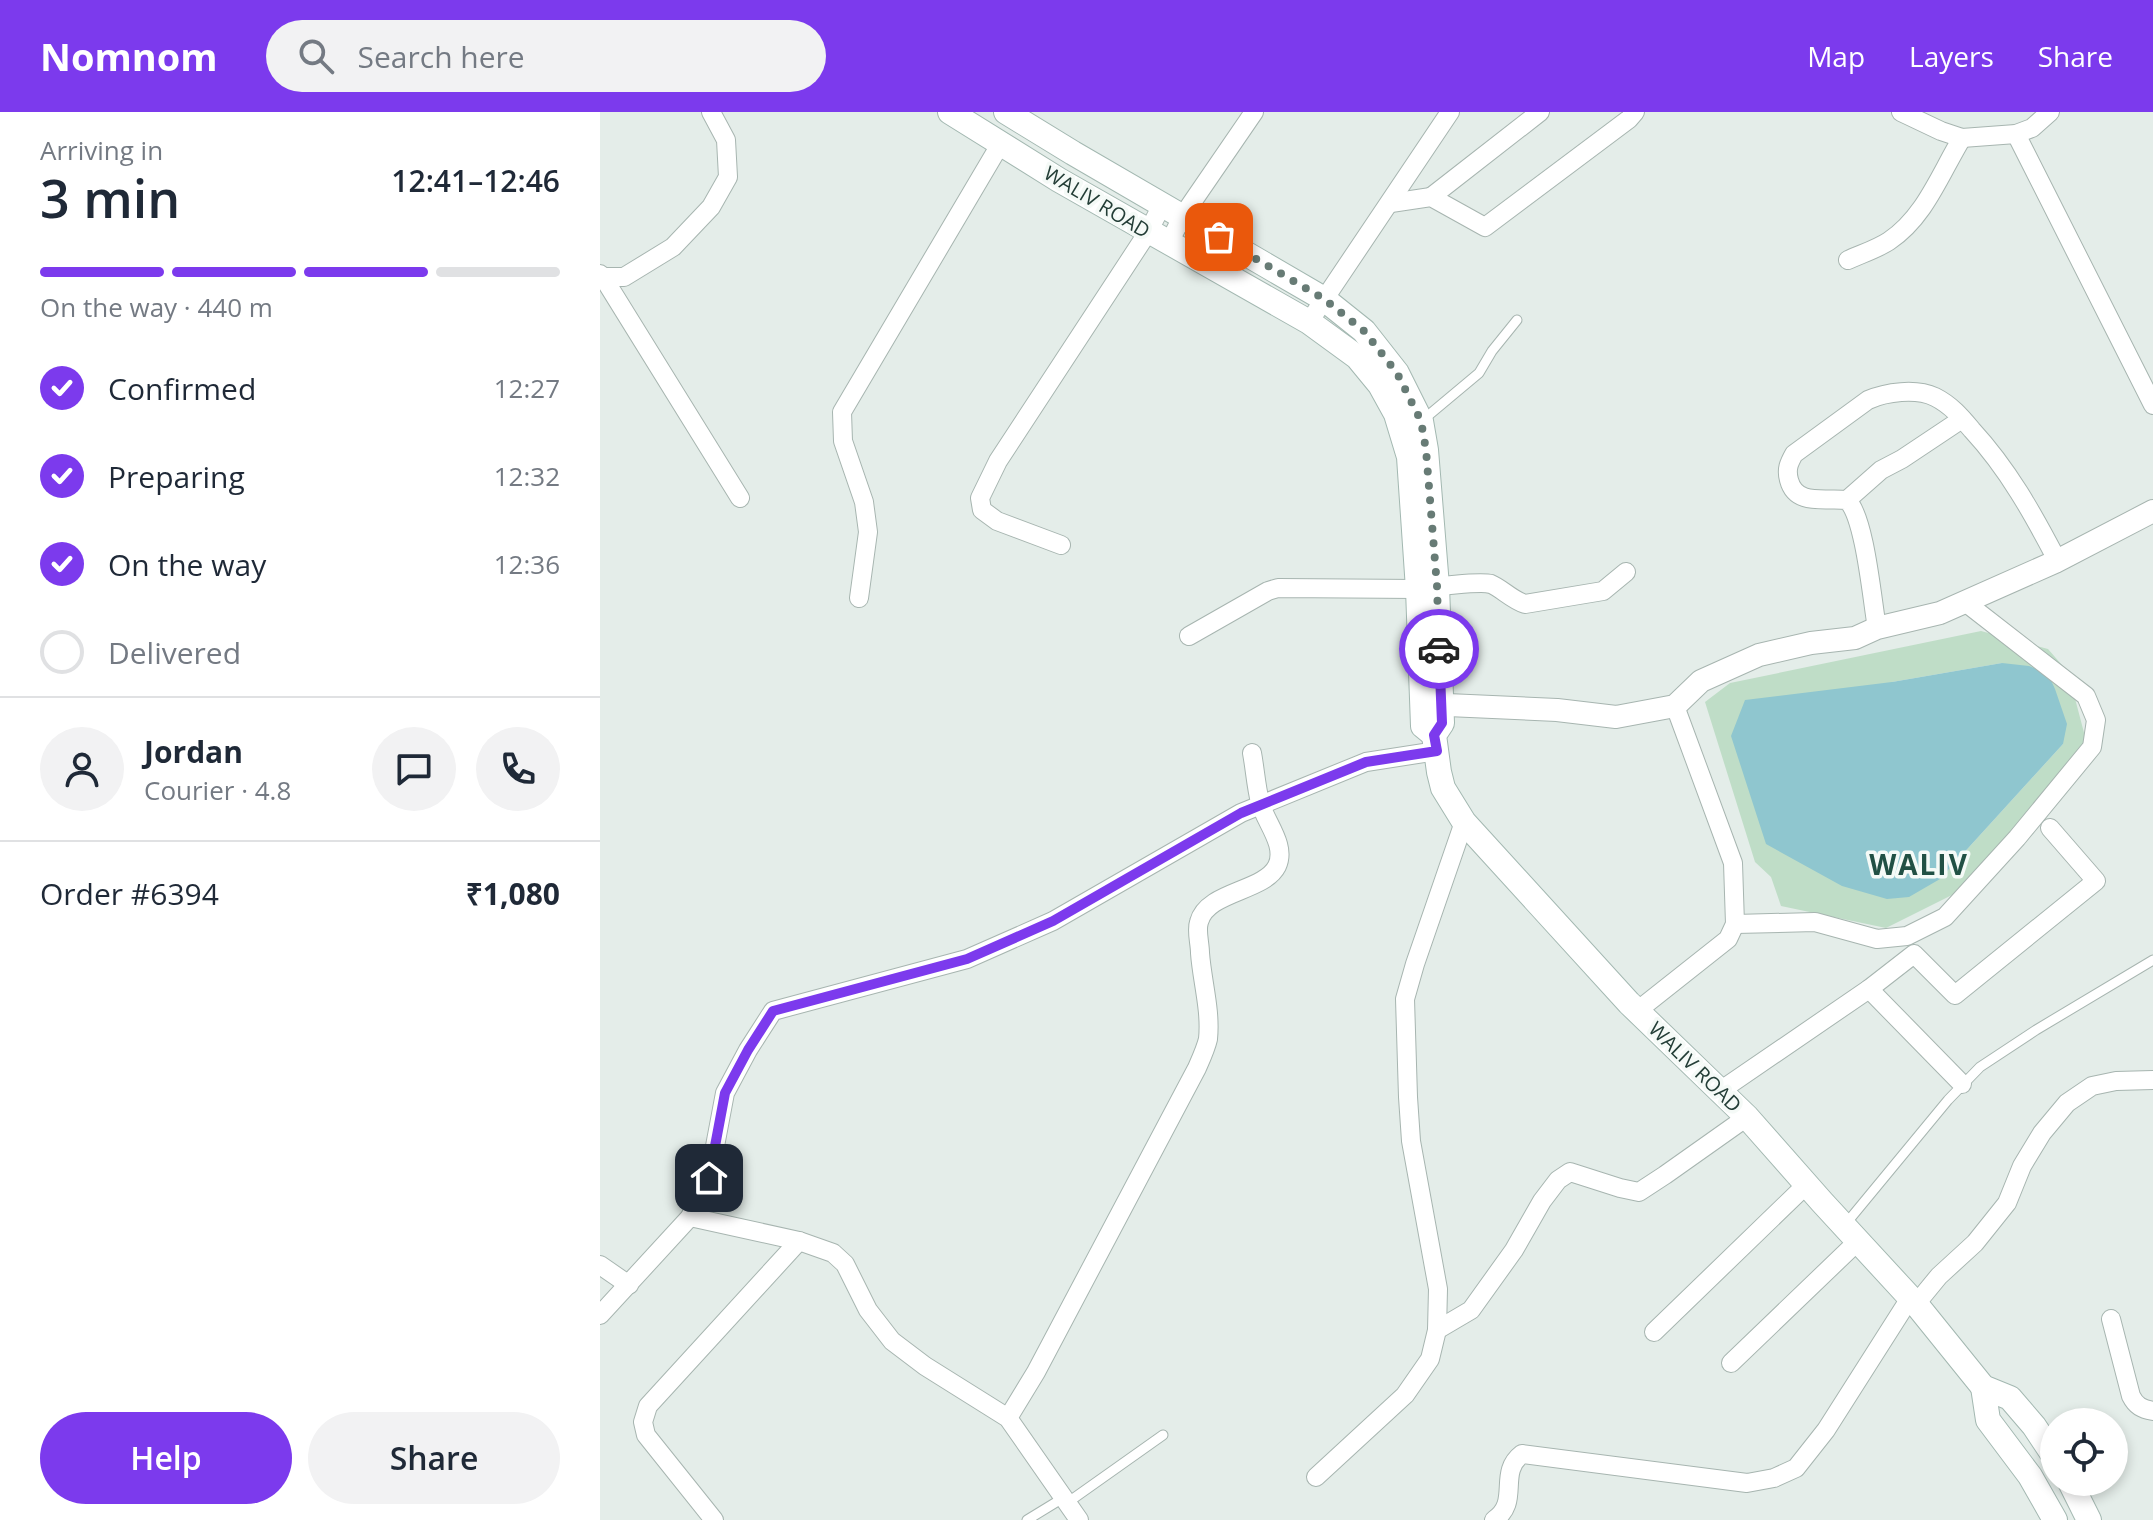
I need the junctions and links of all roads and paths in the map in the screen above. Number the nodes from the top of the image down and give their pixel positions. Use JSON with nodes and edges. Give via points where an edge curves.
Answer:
{"nodes":[{"id":1,"x":711,"y":112,"type":"edge"},
{"id":2,"x":950,"y":112,"type":"edge"},
{"id":3,"x":1006,"y":112,"type":"edge"},
{"id":4,"x":1254,"y":112,"type":"edge"},
{"id":5,"x":1450,"y":112,"type":"edge"},
{"id":6,"x":1540,"y":112,"type":"edge"},
{"id":7,"x":1635,"y":112,"type":"edge"},
{"id":8,"x":1901,"y":112,"type":"edge"},
{"id":9,"x":2050,"y":112,"type":"edge"},
{"id":10,"x":2016,"y":134,"type":"junction"},
{"id":11,"x":1962,"y":138,"type":"junction"},
{"id":12,"x":1001,"y":143,"type":"junction"},
{"id":13,"x":1431,"y":197,"type":"junction"},
{"id":14,"x":1391,"y":203,"type":"junction"},
{"id":15,"x":1172,"y":211,"type":"junction"},
{"id":16,"x":1158,"y":238,"type":"junction"},
{"id":17,"x":1848,"y":260,"type":"dead end"},
{"id":18,"x":602,"y":275,"type":"edge"},
{"id":19,"x":1324,"y":299,"type":"junction"},
{"id":20,"x":1517,"y":320,"type":"dead end"},
{"id":21,"x":1309,"y":322,"type":"junction"},
{"id":22,"x":2153,"y":405,"type":"edge"},
{"id":23,"x":1962,"y":419,"type":"junction"},
{"id":24,"x":1421,"y":421,"type":"junction"},
{"id":25,"x":740,"y":498,"type":"dead end"},
{"id":26,"x":1847,"y":500,"type":"junction"},
{"id":27,"x":2153,"y":511,"type":"edge"},
{"id":28,"x":1061,"y":545,"type":"dead end"},
{"id":29,"x":2057,"y":560,"type":"junction"},
{"id":30,"x":1626,"y":572,"type":"dead end"},
{"id":31,"x":1427,"y":587,"type":"junction"},
{"id":32,"x":859,"y":598,"type":"dead end"},
{"id":33,"x":1965,"y":602,"type":"junction"},
{"id":34,"x":1877,"y":628,"type":"junction"},
{"id":35,"x":1189,"y":636,"type":"dead end"},
{"id":36,"x":1431,"y":704,"type":"junction"},
{"id":37,"x":1675,"y":706,"type":"junction"},
{"id":38,"x":1436,"y":743,"type":"junction"},
{"id":39,"x":1252,"y":753,"type":"dead end"},
{"id":40,"x":1261,"y":804,"type":"junction"},
{"id":41,"x":1464,"y":822,"type":"junction"},
{"id":42,"x":2050,"y":828,"type":"dead end"},
{"id":43,"x":1735,"y":924,"type":"junction"},
{"id":44,"x":2153,"y":960,"type":"edge"},
{"id":45,"x":1869,"y":989,"type":"junction"},
{"id":46,"x":1637,"y":1011,"type":"junction"},
{"id":47,"x":2153,"y":1080,"type":"edge"},
{"id":48,"x":1962,"y":1084,"type":"junction"},
{"id":49,"x":1720,"y":1091,"type":"junction"},
{"id":50,"x":1747,"y":1117,"type":"junction"},
{"id":51,"x":1806,"y":1185,"type":"junction"},
{"id":52,"x":690,"y":1217,"type":"junction"},
{"id":53,"x":1851,"y":1234,"type":"junction"},
{"id":54,"x":799,"y":1241,"type":"junction"},
{"id":55,"x":600,"y":1265,"type":"edge"},
{"id":56,"x":629,"y":1285,"type":"junction"},
{"id":57,"x":1913,"y":1301,"type":"junction"},
{"id":58,"x":600,"y":1315,"type":"edge"},
{"id":59,"x":2111,"y":1319,"type":"dead end"},
{"id":60,"x":1437,"y":1330,"type":"junction"},
{"id":61,"x":1654,"y":1332,"type":"dead end"},
{"id":62,"x":1731,"y":1363,"type":"dead end"},
{"id":63,"x":1983,"y":1387,"type":"junction"},
{"id":64,"x":2153,"y":1411,"type":"edge"},
{"id":65,"x":1008,"y":1418,"type":"junction"},
{"id":66,"x":1163,"y":1435,"type":"dead end"},
{"id":67,"x":2040,"y":1435,"type":"edge"},
{"id":68,"x":1316,"y":1477,"type":"dead end"},
{"id":69,"x":2077,"y":1496,"type":"edge"},
{"id":70,"x":1065,"y":1500,"type":"junction"},
{"id":71,"x":714,"y":1520,"type":"edge"},
{"id":72,"x":1027,"y":1520,"type":"edge"},
{"id":73,"x":1079,"y":1520,"type":"edge"},
{"id":74,"x":1494,"y":1520,"type":"edge"},
{"id":75,"x":2055,"y":1520,"type":"edge"},
{"id":76,"x":2089,"y":1520,"type":"edge"}],
"edges":[{"from":1,"to":18,"type":"street","via":[[726,140],[728,177],[711,207],[673,247],[624,277]]},
{"from":2,"to":12,"type":"main road","name":"WALIV ROAD"},
{"from":3,"to":15,"type":"main road","name":"WALIV ROAD"},
{"from":4,"to":15,"type":"street"},
{"from":5,"to":14,"type":"street"},
{"from":6,"to":13,"type":"street"},
{"from":7,"to":13,"type":"street","via":[[1485,227]]},
{"from":8,"to":11,"type":"street"},
{"from":9,"to":10,"type":"street"},
{"from":10,"to":11,"type":"street"},
{"from":10,"to":22,"type":"street"},
{"from":11,"to":17,"type":"street","via":[[1930,198],[1911,221],[1889,241]]},
{"from":12,"to":16,"type":"main road","name":"WALIV ROAD"},
{"from":12,"to":32,"type":"street","via":[[842,412],[843,441],[864,502],[868,532]]},
{"from":13,"to":14,"type":"street"},
{"from":14,"to":19,"type":"street"},
{"from":15,"to":16,"type":"street"},
{"from":15,"to":19,"type":"main road","name":"WALIV ROAD"},
{"from":16,"to":21,"type":"main road","name":"WALIV ROAD"},
{"from":16,"to":28,"type":"street","via":[[998,461],[980,498],[982,510],[997,521]]},
{"from":18,"to":25,"type":"street"},
{"from":19,"to":21,"type":"street"},
{"from":19,"to":24,"type":"main road","name":"WALIV ROAD","via":[[1364,331],[1397,373]]},
{"from":20,"to":24,"type":"lane","via":[[1479,373]]},
{"from":21,"to":31,"type":"main road","name":"WALIV ROAD","via":[[1357,357],[1396,414],[1409,457]]},
{"from":23,"to":26,"type":"street","via":[[1881,470]]},
{"from":23,"to":26,"type":"street","via":[[1932,395],[1880,395],[1794,454],[1788,465],[1792,490],[1809,499]]},
{"from":23,"to":29,"type":"street","via":[[1995,455]]},
{"from":24,"to":31,"type":"main road","name":"WALIV ROAD"},
{"from":26,"to":34,"type":"street","via":[[1860,526]]},
{"from":27,"to":29,"type":"street"},
{"from":29,"to":33,"type":"street"},
{"from":30,"to":31,"type":"street","via":[[1603,591],[1525,604],[1490,584]]},
{"from":31,"to":35,"type":"street","via":[[1278,588]]},
{"from":31,"to":36,"type":"main road","name":"WALIV ROAD"},
{"from":33,"to":34,"type":"street"},
{"from":33,"to":43,"type":"street","via":[[2086,696],[2096,720],[2092,747],[1945,917],[1907,936],[1877,939],[1815,922]]},
{"from":34,"to":37,"type":"street","via":[[1855,638],[1759,655],[1701,681]]},
{"from":36,"to":37,"type":"street","via":[[1616,717]]},
{"from":36,"to":38,"type":"main road","name":"WALIV ROAD","via":[[1423,726]]},
{"from":37,"to":43,"type":"street","via":[[1733,863]]},
{"from":38,"to":40,"type":"street","via":[[1366,762]]},
{"from":38,"to":41,"type":"main road","name":"WALIV ROAD","via":[[1443,788]]},
{"from":39,"to":40,"type":"street"},
{"from":40,"to":52,"type":"street","via":[[1053,921],[967,959],[773,1011],[725,1093],[709,1178]]},
{"from":40,"to":65,"type":"street","via":[[1279,847],[1275,870],[1213,905],[1198,924],[1208,1041],[1197,1068]]},
{"from":41,"to":46,"type":"main road","name":"WALIV ROAD"},
{"from":41,"to":60,"type":"street","via":[[1405,999],[1411,1141],[1438,1289]]},
{"from":42,"to":45,"type":"street","via":[[2096,881],[1955,995],[1914,954]]},
{"from":43,"to":46,"type":"street","via":[[1728,939]]},
{"from":44,"to":48,"type":"lane","via":[[2036,1030]]},
{"from":45,"to":48,"type":"street"},
{"from":45,"to":49,"type":"street"},
{"from":46,"to":49,"type":"main road","name":"WALIV ROAD"},
{"from":47,"to":57,"type":"street","via":[[2092,1086],[2067,1103],[2022,1166],[2007,1203],[1975,1243]]},
{"from":48,"to":53,"type":"lane"},
{"from":49,"to":50,"type":"main road","name":"WALIV ROAD"},
{"from":50,"to":51,"type":"main road","name":"WALIV ROAD"},
{"from":50,"to":60,"type":"street","via":[[1639,1192],[1570,1172],[1558,1180],[1471,1310]]},
{"from":51,"to":53,"type":"main road","name":"WALIV ROAD"},
{"from":51,"to":61,"type":"street"},
{"from":52,"to":54,"type":"street"},
{"from":52,"to":56,"type":"street"},
{"from":53,"to":57,"type":"main road","name":"WALIV ROAD"},
{"from":53,"to":62,"type":"street"},
{"from":54,"to":65,"type":"street","via":[[833,1253],[845,1264],[868,1310],[892,1341]]},
{"from":54,"to":71,"type":"street","via":[[648,1406],[643,1422],[646,1435]]},
{"from":55,"to":56,"type":"street"},
{"from":56,"to":58,"type":"street"},
{"from":57,"to":63,"type":"main road","name":"WALIV ROAD"},
{"from":57,"to":74,"type":"street","via":[[1796,1468],[1747,1483],[1522,1454],[1510,1470],[1508,1503]]},
{"from":59,"to":64,"type":"street","via":[[2131,1396]]},
{"from":60,"to":68,"type":"street","via":[[1430,1359],[1405,1395]]},
{"from":63,"to":67,"type":"main road","name":"WALIV ROAD","via":[[2010,1398]]},
{"from":63,"to":75,"type":"main road","name":"WALIV ROAD","via":[[1988,1420]]},
{"from":65,"to":70,"type":"street"},
{"from":66,"to":70,"type":"lane"},
{"from":69,"to":76,"type":"main road"},
{"from":70,"to":72,"type":"lane"},
{"from":70,"to":73,"type":"street"}]}
